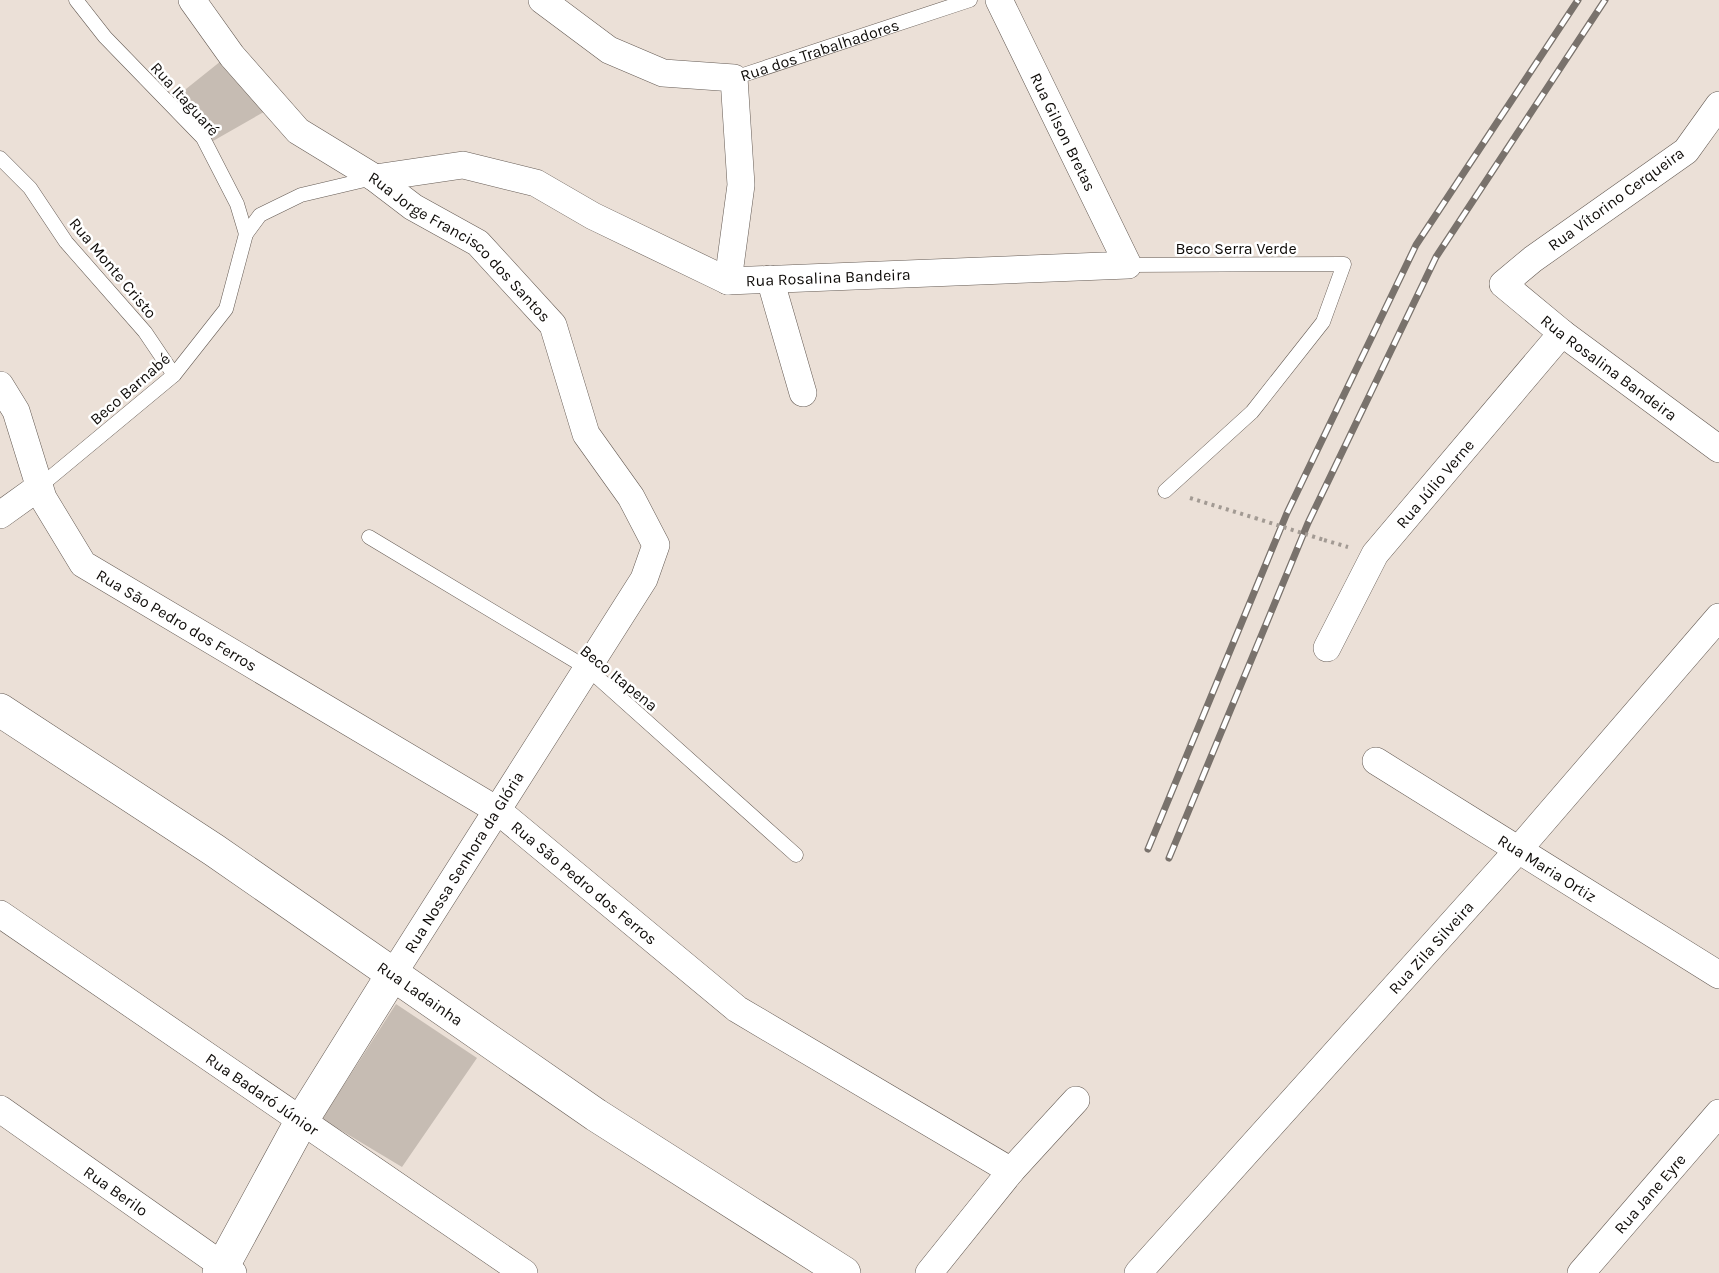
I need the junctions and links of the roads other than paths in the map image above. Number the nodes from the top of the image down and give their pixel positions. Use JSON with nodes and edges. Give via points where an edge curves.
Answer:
{"nodes":[{"id":1,"x":76,"y":0,"type":"edge"},
{"id":2,"x":192,"y":0,"type":"edge"},
{"id":3,"x":542,"y":0,"type":"edge"},
{"id":4,"x":970,"y":0,"type":"edge"},
{"id":5,"x":999,"y":0,"type":"edge"},
{"id":6,"x":734,"y":78,"type":"junction"},
{"id":7,"x":1719,"y":105,"type":"edge"},
{"id":8,"x":0,"y":158,"type":"edge"},
{"id":9,"x":375,"y":178,"type":"junction"},
{"id":10,"x":246,"y":234,"type":"junction"},
{"id":11,"x":1128,"y":265,"type":"junction"},
{"id":12,"x":770,"y":279,"type":"junction"},
{"id":13,"x":728,"y":280,"type":"junction"},
{"id":14,"x":1503,"y":284,"type":"joint"},
{"id":15,"x":1562,"y":333,"type":"junction"},
{"id":16,"x":174,"y":375,"type":"junction"},
{"id":17,"x":0,"y":385,"type":"edge"},
{"id":18,"x":804,"y":393,"type":"dead end"},
{"id":19,"x":1719,"y":449,"type":"edge"},
{"id":20,"x":39,"y":487,"type":"junction"},
{"id":21,"x":1164,"y":490,"type":"road end"},
{"id":22,"x":0,"y":515,"type":"edge"},
{"id":23,"x":369,"y":537,"type":"dead end"},
{"id":24,"x":644,"y":579,"type":"joint"},
{"id":25,"x":1719,"y":617,"type":"edge"},
{"id":26,"x":1327,"y":648,"type":"dead end"},
{"id":27,"x":587,"y":668,"type":"junction"},
{"id":28,"x":0,"y":710,"type":"edge"},
{"id":29,"x":1376,"y":761,"type":"dead end"},
{"id":30,"x":497,"y":810,"type":"junction"},
{"id":31,"x":1519,"y":849,"type":"junction"},
{"id":32,"x":796,"y":855,"type":"dead end"},
{"id":33,"x":0,"y":914,"type":"edge"},
{"id":34,"x":393,"y":974,"type":"junction"},
{"id":35,"x":1719,"y":975,"type":"edge"},
{"id":36,"x":1076,"y":1100,"type":"dead end"},
{"id":37,"x":0,"y":1109,"type":"edge"},
{"id":38,"x":1719,"y":1113,"type":"edge"},
{"id":39,"x":302,"y":1120,"type":"junction"},
{"id":40,"x":1011,"y":1172,"type":"junction"},
{"id":41,"x":225,"y":1271,"type":"edge"},
{"id":42,"x":524,"y":1273,"type":"edge"},
{"id":43,"x":844,"y":1273,"type":"edge"},
{"id":44,"x":929,"y":1273,"type":"edge"},
{"id":45,"x":1138,"y":1273,"type":"edge"},
{"id":46,"x":1581,"y":1273,"type":"edge"}],
"edges":[{"from":1,"to":10,"type":"lane","name":"Rua Itaguaré","via":[[105,37],[203,138],[237,204]]},
{"from":2,"to":9,"type":"street","name":"Rua Jorge Francisco dos Santos","via":[[232,56],[298,131]]},
{"from":3,"to":6,"type":"street","name":"Rua dos Trabalhadores","via":[[609,50],[663,73]]},
{"from":4,"to":6,"type":"lane","name":"Rua dos Trabalhadores"},
{"from":5,"to":11,"type":"street","name":"Rua Gilson Bretas"},
{"from":6,"to":13,"type":"street","via":[[741,185]]},
{"from":7,"to":14,"type":"street","name":"Rua Vítorino Cerqueira","via":[[1686,151]]},
{"from":8,"to":16,"type":"lane","name":"Rua Monte Cristo","via":[[30,188],[66,242],[145,332]]},
{"from":9,"to":10,"type":"lane","name":"Beco Barnabé","via":[[301,195],[260,215]]},
{"from":9,"to":13,"type":"street","name":"Rua Rosalina Bandeira","via":[[463,165],[536,183],[593,216]]},
{"from":9,"to":24,"type":"street","name":"Rua Jorge Francisco dos Santos","via":[[413,207],[478,243],[553,325],[586,434],[631,497],[656,546]]},
{"from":10,"to":16,"type":"lane","name":"Beco Barnabé","via":[[226,309]]},
{"from":11,"to":12,"type":"street","name":"Rua Rosalina Bandeira"},
{"from":11,"to":21,"type":"lane","name":"Beco Serra Verde","via":[[1344,264],[1323,322],[1252,412]]},
{"from":12,"to":13,"type":"street","name":"Rua Rosalina Bandeira"},
{"from":12,"to":18,"type":"street"},
{"from":14,"to":15,"type":"street","name":"Rua Rosalina Bandeira"},
{"from":15,"to":19,"type":"street","name":"Rua Rosalina Bandeira"},
{"from":15,"to":26,"type":"street","name":"Rua Júlio Verne","via":[[1375,554]]},
{"from":16,"to":20,"type":"lane","name":"Beco Barnabé"},
{"from":17,"to":20,"type":"street","name":"Rua São Pedro dos Ferros","via":[[16,411]]},
{"from":20,"to":22,"type":"street"},
{"from":20,"to":30,"type":"street","name":"Rua São Pedro dos Ferros","via":[[83,564]]},
{"from":23,"to":27,"type":"lane","name":"Beco Itapena"},
{"from":24,"to":27,"type":"street","name":"Rua Nossa Senhora da Glória"},
{"from":25,"to":31,"type":"street","name":"Rua Zila Silveira"},
{"from":27,"to":30,"type":"street","name":"Rua Nossa Senhora da Glória"},
{"from":27,"to":32,"type":"lane","name":"Beco Itapena"},
{"from":28,"to":34,"type":"street","name":"Rua Ladainha","via":[[214,850]]},
{"from":29,"to":31,"type":"street","name":"Rua Maria Ortiz"},
{"from":30,"to":34,"type":"street","name":"Rua Nossa Senhora da Glória"},
{"from":30,"to":40,"type":"street","name":"Rua São Pedro dos Ferros","via":[[737,1009]]},
{"from":31,"to":35,"type":"street","name":"Rua Maria Ortiz"},
{"from":31,"to":45,"type":"street","name":"Rua Zila Silveira"},
{"from":33,"to":39,"type":"street","name":"Rua Badaró Júnior"},
{"from":34,"to":39,"type":"street","name":"Rua Nossa Senhora da Glória"},
{"from":34,"to":43,"type":"street","name":"Rua Ladainha","via":[[597,1115]]},
{"from":36,"to":40,"type":"street"},
{"from":37,"to":41,"type":"street","name":"Rua Berilo"},
{"from":38,"to":46,"type":"street","name":"Rua Jane Eyre"},
{"from":39,"to":41,"type":"street","name":"Rua Nossa Senhora da Glória"},
{"from":39,"to":42,"type":"street","name":"Rua Badaró Júnior"},
{"from":40,"to":44,"type":"street"}]}
